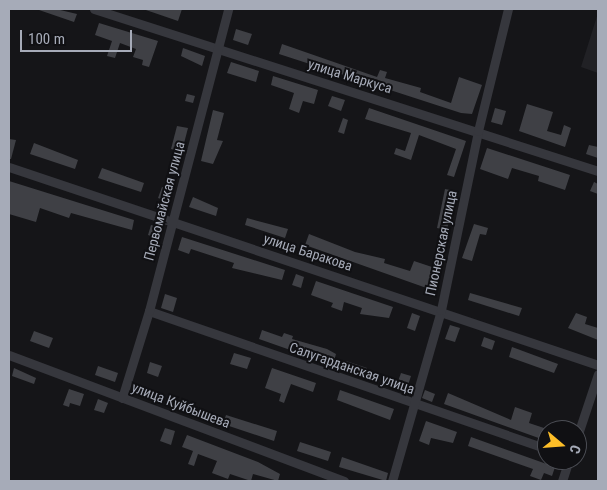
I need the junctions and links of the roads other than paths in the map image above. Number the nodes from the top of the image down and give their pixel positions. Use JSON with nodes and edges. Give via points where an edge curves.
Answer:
{"nodes":[{"id":1,"x":94,"y":9,"type":"edge"},
{"id":2,"x":228,"y":9,"type":"edge"},
{"id":3,"x":508,"y":9,"type":"edge"},
{"id":4,"x":218,"y":49,"type":"junction"},
{"id":5,"x":478,"y":131,"type":"junction"},
{"id":6,"x":9,"y":167,"type":"edge"},
{"id":7,"x":598,"y":170,"type":"edge"},
{"id":8,"x":173,"y":221,"type":"junction"},
{"id":9,"x":441,"y":310,"type":"junction"},
{"id":10,"x":149,"y":311,"type":"junction"},
{"id":11,"x":9,"y":355,"type":"edge"},
{"id":12,"x":598,"y":365,"type":"edge"},
{"id":13,"x":598,"y":374,"type":"edge"},
{"id":14,"x":122,"y":398,"type":"junction"},
{"id":15,"x":412,"y":403,"type":"junction"},
{"id":16,"x":583,"y":420,"type":"edge"},
{"id":17,"x":537,"y":446,"type":"edge"},
{"id":18,"x":344,"y":481,"type":"edge"},
{"id":19,"x":392,"y":481,"type":"edge"}],
"edges":[{"from":1,"to":4,"type":"street","name":"улица Маркуса"},
{"from":2,"to":4,"type":"street","name":"Первомайская улица"},
{"from":3,"to":5,"type":"street","name":"Пионерская улица"},
{"from":4,"to":5,"type":"street","name":"улица Маркуса"},
{"from":4,"to":8,"type":"street","name":"Первомайская улица"},
{"from":5,"to":7,"type":"street","name":"улица Маркуса"},
{"from":5,"to":9,"type":"street","name":"Пионерская улица"},
{"from":6,"to":8,"type":"street","name":"улица Баракова"},
{"from":8,"to":9,"type":"street","name":"улица Баракова"},
{"from":8,"to":10,"type":"street","name":"Первомайская улица"},
{"from":9,"to":12,"type":"street","name":"улица Баракова"},
{"from":9,"to":15,"type":"street","name":"Пионерская улица"},
{"from":10,"to":14,"type":"street","name":"Первомайская улица"},
{"from":10,"to":15,"type":"street","name":"Салугарданская улица"},
{"from":11,"to":14,"type":"street","name":"улица Куйбышева"},
{"from":13,"to":16,"type":"street"},
{"from":14,"to":18,"type":"street","name":"улица Куйбышева"},
{"from":15,"to":17,"type":"street","name":"Салугарданская улица"},
{"from":15,"to":19,"type":"street","name":"Пионерская улица"}]}
